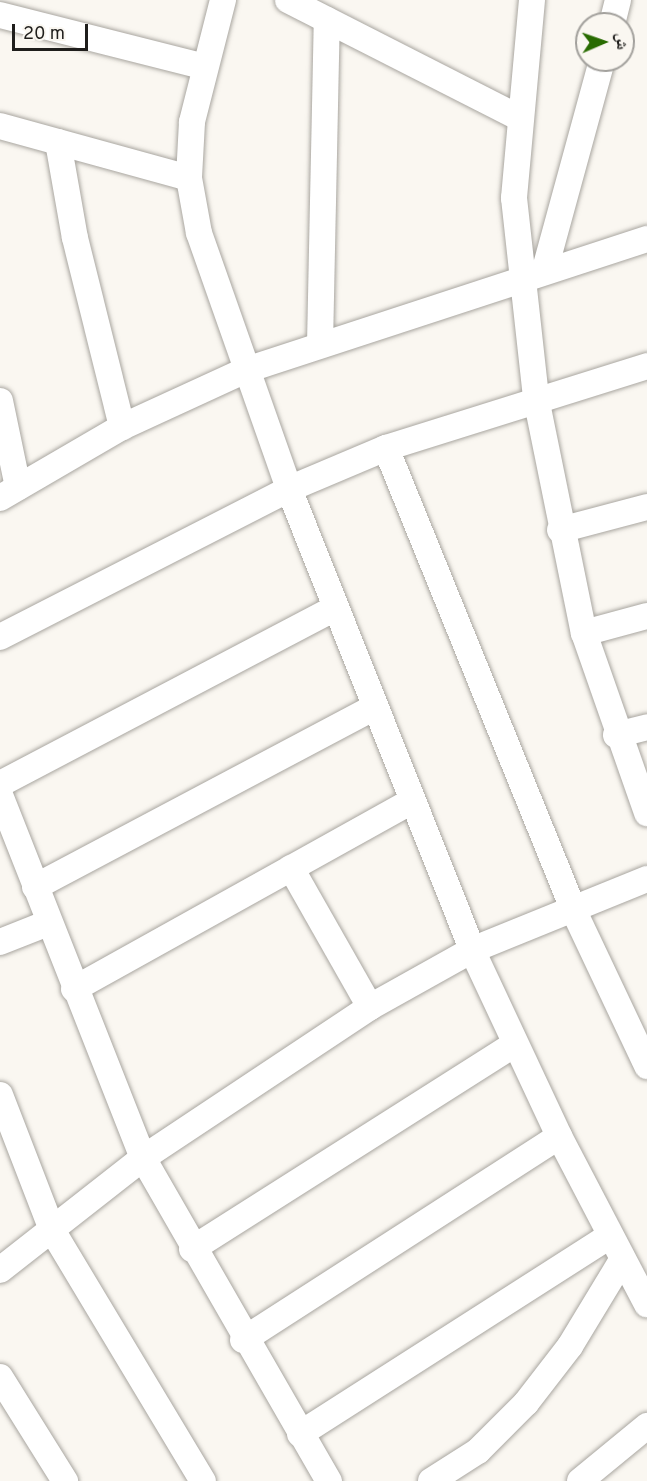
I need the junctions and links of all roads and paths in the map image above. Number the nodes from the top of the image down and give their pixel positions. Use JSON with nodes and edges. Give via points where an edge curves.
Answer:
{"nodes":[{"id":1,"x":223,"y":0,"type":"edge"},
{"id":2,"x":288,"y":0,"type":"edge"},
{"id":3,"x":529,"y":1,"type":"edge"},
{"id":4,"x":0,"y":15,"type":"edge"},
{"id":5,"x":327,"y":20,"type":"junction"},
{"id":6,"x":205,"y":67,"type":"junction"},
{"id":7,"x":599,"y":72,"type":"edge"},
{"id":8,"x":518,"y":117,"type":"junction"},
{"id":9,"x":0,"y":126,"type":"edge"},
{"id":10,"x":58,"y":142,"type":"junction"},
{"id":11,"x":189,"y":178,"type":"junction"},
{"id":12,"x":647,"y":238,"type":"edge"},
{"id":13,"x":545,"y":269,"type":"junction"},
{"id":14,"x":520,"y":278,"type":"junction"},
{"id":15,"x":320,"y":345,"type":"junction"},
{"id":16,"x":647,"y":366,"type":"edge"},
{"id":17,"x":246,"y":370,"type":"junction"},
{"id":18,"x":536,"y":398,"type":"junction"},
{"id":19,"x":0,"y":401,"type":"edge"},
{"id":20,"x":122,"y":427,"type":"junction"},
{"id":21,"x":386,"y":448,"type":"junction"},
{"id":22,"x":289,"y":489,"type":"junction"},
{"id":23,"x":9,"y":493,"type":"edge"},
{"id":24,"x":647,"y":507,"type":"edge"},
{"id":25,"x":560,"y":530,"type":"junction"},
{"id":26,"x":335,"y":608,"type":"junction"},
{"id":27,"x":647,"y":616,"type":"edge"},
{"id":28,"x":584,"y":633,"type":"junction"},
{"id":29,"x":0,"y":637,"type":"edge"},
{"id":30,"x":375,"y":707,"type":"junction"},
{"id":31,"x":647,"y":727,"type":"edge"},
{"id":32,"x":615,"y":735,"type":"junction"},
{"id":33,"x":0,"y":784,"type":"edge"},
{"id":34,"x":0,"y":795,"type":"edge"},
{"id":35,"x":412,"y":801,"type":"junction"},
{"id":36,"x":647,"y":813,"type":"edge"},
{"id":37,"x":291,"y":868,"type":"junction"},
{"id":38,"x":647,"y":879,"type":"edge"},
{"id":39,"x":35,"y":887,"type":"junction"},
{"id":40,"x":572,"y":907,"type":"junction"},
{"id":41,"x":48,"y":922,"type":"junction"},
{"id":42,"x":0,"y":942,"type":"edge"},
{"id":43,"x":472,"y":950,"type":"junction"},
{"id":44,"x":74,"y":989,"type":"junction"},
{"id":45,"x":370,"y":1007,"type":"junction"},
{"id":46,"x":514,"y":1045,"type":"junction"},
{"id":47,"x":647,"y":1066,"type":"edge"},
{"id":48,"x":0,"y":1095,"type":"edge"},
{"id":49,"x":559,"y":1136,"type":"junction"},
{"id":50,"x":143,"y":1158,"type":"junction"},
{"id":51,"x":52,"y":1230,"type":"junction"},
{"id":52,"x":610,"y":1236,"type":"junction"},
{"id":53,"x":192,"y":1249,"type":"junction"},
{"id":54,"x":622,"y":1260,"type":"junction"},
{"id":55,"x":0,"y":1270,"type":"edge"},
{"id":56,"x":647,"y":1304,"type":"edge"},
{"id":57,"x":243,"y":1340,"type":"junction"},
{"id":58,"x":0,"y":1377,"type":"edge"},
{"id":59,"x":647,"y":1426,"type":"edge"},
{"id":60,"x":300,"y":1434,"type":"junction"},
{"id":61,"x":443,"y":1478,"type":"edge"},
{"id":62,"x":65,"y":1481,"type":"edge"},
{"id":63,"x":203,"y":1481,"type":"edge"},
{"id":64,"x":329,"y":1481,"type":"edge"},
{"id":65,"x":580,"y":1481,"type":"edge"}],
"edges":[{"from":1,"to":6,"type":"street"},
{"from":2,"to":5,"type":"street"},
{"from":3,"to":8,"type":"street"},
{"from":4,"to":6,"type":"street"},
{"from":5,"to":8,"type":"street"},
{"from":5,"to":15,"type":"street"},
{"from":6,"to":11,"type":"street","via":[[192,122]]},
{"from":7,"to":13,"type":"street"},
{"from":8,"to":14,"type":"street","via":[[514,198]]},
{"from":9,"to":10,"type":"street"},
{"from":10,"to":11,"type":"street"},
{"from":10,"to":20,"type":"street","via":[[75,238]]},
{"from":11,"to":17,"type":"street","via":[[199,233]]},
{"from":12,"to":13,"type":"street"},
{"from":13,"to":14,"type":"street"},
{"from":14,"to":15,"type":"street"},
{"from":14,"to":18,"type":"street"},
{"from":15,"to":17,"type":"street"},
{"from":16,"to":18,"type":"street"},
{"from":17,"to":20,"type":"street"},
{"from":17,"to":22,"type":"street"},
{"from":18,"to":21,"type":"street"},
{"from":18,"to":25,"type":"street"},
{"from":19,"to":23,"type":"street"},
{"from":20,"to":23,"type":"street"},
{"from":21,"to":22,"type":"street"},
{"from":21,"to":40,"type":"street"},
{"from":22,"to":26,"type":"street"},
{"from":22,"to":29,"type":"street"},
{"from":24,"to":25,"type":"street"},
{"from":25,"to":28,"type":"street"},
{"from":26,"to":30,"type":"street"},
{"from":26,"to":33,"type":"street"},
{"from":27,"to":28,"type":"street"},
{"from":28,"to":32,"type":"street"},
{"from":30,"to":35,"type":"street"},
{"from":30,"to":39,"type":"street"},
{"from":31,"to":32,"type":"street"},
{"from":32,"to":36,"type":"street"},
{"from":34,"to":39,"type":"street"},
{"from":35,"to":37,"type":"street"},
{"from":35,"to":43,"type":"street"},
{"from":37,"to":44,"type":"street"},
{"from":37,"to":45,"type":"street"},
{"from":38,"to":40,"type":"street"},
{"from":39,"to":41,"type":"street"},
{"from":40,"to":43,"type":"street"},
{"from":40,"to":47,"type":"street"},
{"from":41,"to":42,"type":"street"},
{"from":41,"to":44,"type":"street"},
{"from":43,"to":45,"type":"street"},
{"from":43,"to":46,"type":"street"},
{"from":44,"to":50,"type":"street"},
{"from":45,"to":50,"type":"street"},
{"from":46,"to":49,"type":"street"},
{"from":46,"to":53,"type":"street"},
{"from":48,"to":51,"type":"street"},
{"from":49,"to":52,"type":"street"},
{"from":49,"to":57,"type":"street"},
{"from":50,"to":51,"type":"street"},
{"from":50,"to":53,"type":"street"},
{"from":51,"to":55,"type":"street"},
{"from":51,"to":63,"type":"street"},
{"from":52,"to":54,"type":"street"},
{"from":52,"to":60,"type":"street"},
{"from":53,"to":57,"type":"street"},
{"from":54,"to":56,"type":"street"},
{"from":54,"to":61,"type":"street","via":[[570,1346],[526,1403],[478,1451]]},
{"from":57,"to":60,"type":"street"},
{"from":58,"to":62,"type":"street"},
{"from":59,"to":65,"type":"street"},
{"from":60,"to":64,"type":"street"}]}
